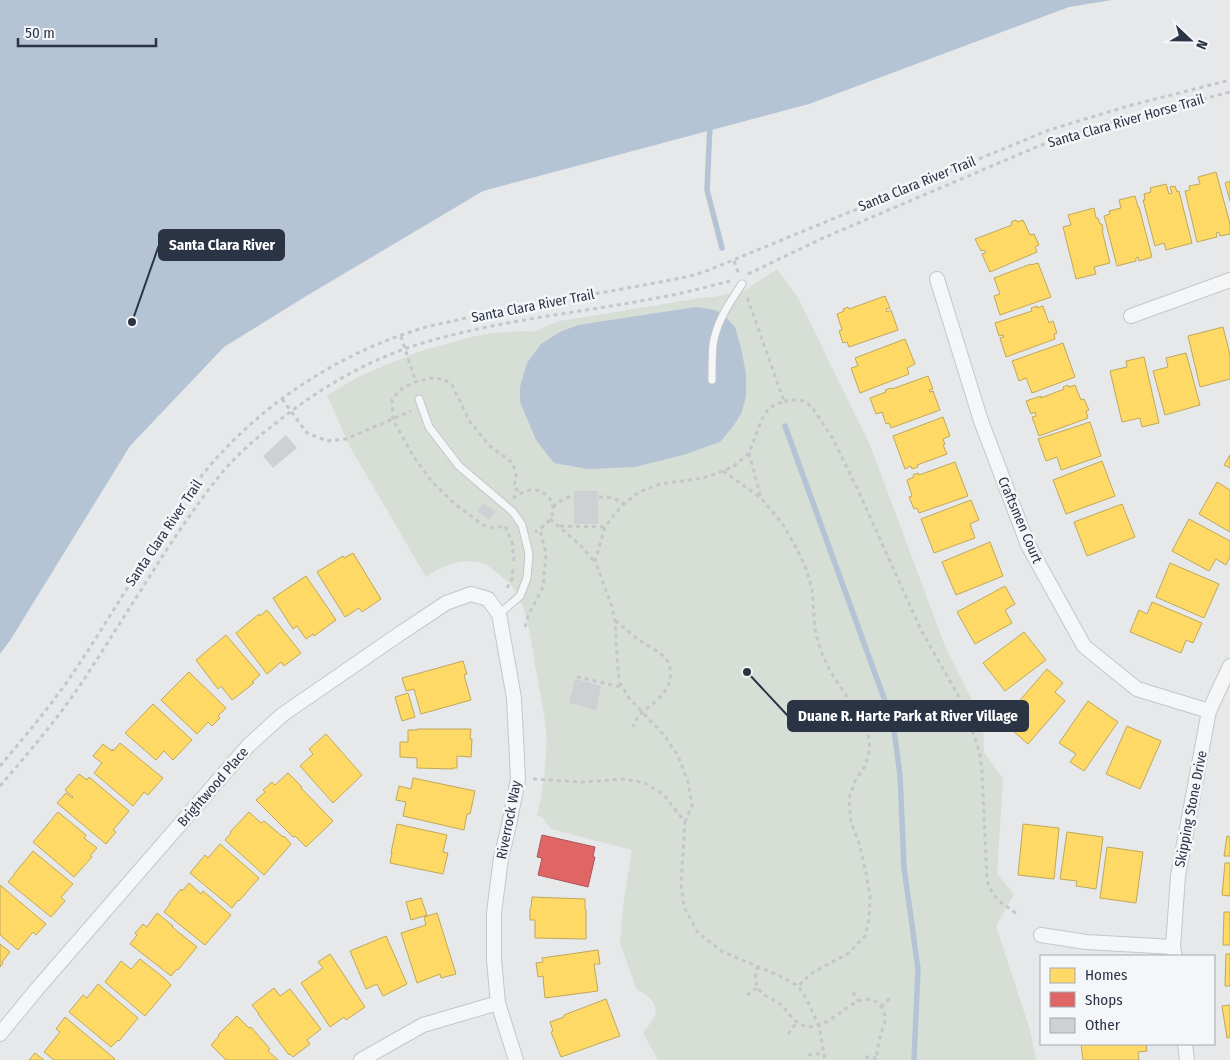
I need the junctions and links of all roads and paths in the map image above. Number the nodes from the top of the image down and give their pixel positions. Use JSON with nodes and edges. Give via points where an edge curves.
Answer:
{"nodes":[{"id":1,"x":1230,"y":80,"type":"edge"},
{"id":2,"x":1230,"y":92,"type":"edge"},
{"id":3,"x":734,"y":261,"type":"junction"},
{"id":4,"x":937,"y":279,"type":"dead end"},
{"id":5,"x":1230,"y":280,"type":"edge"},
{"id":6,"x":741,"y":281,"type":"junction"},
{"id":7,"x":1131,"y":316,"type":"dead end"},
{"id":8,"x":401,"y":336,"type":"junction"},
{"id":9,"x":405,"y":349,"type":"junction"},
{"id":10,"x":712,"y":380,"type":"dead end"},
{"id":11,"x":282,"y":399,"type":"junction"},
{"id":12,"x":419,"y":399,"type":"junction"},
{"id":13,"x":784,"y":401,"type":"junction"},
{"id":14,"x":291,"y":411,"type":"junction"},
{"id":15,"x":749,"y":453,"type":"junction"},
{"id":16,"x":723,"y":472,"type":"junction"},
{"id":17,"x":518,"y":496,"type":"dead end"},
{"id":18,"x":574,"y":496,"type":"dead end"},
{"id":19,"x":598,"y":497,"type":"dead end"},
{"id":20,"x":761,"y":498,"type":"junction"},
{"id":21,"x":624,"y":504,"type":"junction"},
{"id":22,"x":553,"y":507,"type":"junction"},
{"id":23,"x":550,"y":519,"type":"junction"},
{"id":24,"x":560,"y":526,"type":"junction"},
{"id":25,"x":605,"y":527,"type":"junction"},
{"id":26,"x":540,"y":529,"type":"dead end"},
{"id":27,"x":595,"y":561,"type":"junction"},
{"id":28,"x":498,"y":614,"type":"junction"},
{"id":29,"x":615,"y":621,"type":"junction"},
{"id":30,"x":1230,"y":666,"type":"edge"},
{"id":31,"x":577,"y":677,"type":"dead end"},
{"id":32,"x":623,"y":687,"type":"junction"},
{"id":33,"x":1209,"y":711,"type":"junction"},
{"id":34,"x":643,"y":712,"type":"junction"},
{"id":35,"x":633,"y":727,"type":"dead end"},
{"id":36,"x":0,"y":766,"type":"edge"},
{"id":37,"x":518,"y":779,"type":"junction"},
{"id":38,"x":0,"y":786,"type":"edge"},
{"id":39,"x":685,"y":822,"type":"junction"},
{"id":40,"x":1017,"y":914,"type":"dead end"},
{"id":41,"x":1040,"y":935,"type":"dead end"},
{"id":42,"x":1174,"y":952,"type":"edge"},
{"id":43,"x":758,"y":966,"type":"junction"},
{"id":44,"x":798,"y":986,"type":"junction"},
{"id":45,"x":758,"y":988,"type":"junction"},
{"id":46,"x":853,"y":992,"type":"dead end"},
{"id":47,"x":746,"y":995,"type":"dead end"},
{"id":48,"x":890,"y":998,"type":"dead end"},
{"id":49,"x":858,"y":1001,"type":"junction"},
{"id":50,"x":498,"y":1004,"type":"junction"},
{"id":51,"x":881,"y":1007,"type":"junction"},
{"id":52,"x":797,"y":1022,"type":"junction"},
{"id":53,"x":819,"y":1024,"type":"junction"},
{"id":54,"x":0,"y":1034,"type":"edge"},
{"id":55,"x":788,"y":1034,"type":"dead end"},
{"id":56,"x":1185,"y":1045,"type":"edge"},
{"id":57,"x":824,"y":1053,"type":"junction"},
{"id":58,"x":808,"y":1055,"type":"dead end"},
{"id":59,"x":865,"y":1057,"type":"dead end"},
{"id":60,"x":876,"y":1059,"type":"edge"},
{"id":61,"x":361,"y":1060,"type":"edge"},
{"id":62,"x":516,"y":1060,"type":"edge"},
{"id":63,"x":825,"y":1060,"type":"edge"},
{"id":64,"x":1187,"y":1060,"type":"edge"}],
"edges":[{"from":1,"to":3,"type":"path","name":"Santa Clara River Trail","via":[[1049,130]]},
{"from":2,"to":6,"type":"path","name":"Santa Clara River Horse Trail","via":[[1098,126],[1041,145],[824,238]]},
{"from":3,"to":6,"type":"path"},
{"from":3,"to":8,"type":"path","name":"Santa Clara River Trail","via":[[686,278],[507,310],[427,327]]},
{"from":4,"to":33,"type":"street","name":"Craftsmen Court","via":[[980,421],[1028,545],[1084,646],[1137,689]]},
{"from":5,"to":7,"type":"street"},
{"from":6,"to":9,"type":"path","name":"Santa Clara River Horse Trail","via":[[482,327]]},
{"from":6,"to":10,"type":"lane","via":[[719,323],[713,343]]},
{"from":6,"to":13,"type":"path"},
{"from":8,"to":9,"type":"path"},
{"from":8,"to":11,"type":"path","name":"Santa Clara River Trail","via":[[337,364]]},
{"from":9,"to":12,"type":"path"},
{"from":9,"to":14,"type":"path","name":"Santa Clara River Horse Trail","via":[[354,371]]},
{"from":11,"to":14,"type":"path"},
{"from":11,"to":36,"type":"path","name":"Santa Clara River Trail","via":[[235,439],[183,500],[67,681]]},
{"from":12,"to":14,"type":"path","via":[[413,410],[392,420],[346,439],[327,441],[307,433]]},
{"from":12,"to":28,"type":"lane","via":[[429,427],[459,466],[514,512],[522,525],[529,554],[527,578],[520,596]]},
{"from":13,"to":15,"type":"path","via":[[769,408]]},
{"from":13,"to":40,"type":"path","via":[[804,401],[812,407],[833,439],[921,630],[968,717],[980,754],[982,772],[986,880],[995,897]]},
{"from":14,"to":38,"type":"path","name":"Santa Clara River Horse Trail","via":[[227,467],[197,504],[84,680],[54,722]]},
{"from":15,"to":16,"type":"path"},
{"from":15,"to":20,"type":"path"},
{"from":16,"to":20,"type":"path"},
{"from":16,"to":21,"type":"path","via":[[660,484],[639,492]]},
{"from":17,"to":22,"type":"path","via":[[529,490],[540,490],[548,496]]},
{"from":18,"to":22,"type":"path"},
{"from":19,"to":21,"type":"path","via":[[614,498]]},
{"from":20,"to":44,"type":"path","via":[[798,549],[812,590],[815,630],[821,651],[830,672],[859,712],[868,732],[870,748],[849,798],[851,822],[859,843],[870,896],[864,936],[849,954],[812,973]]},
{"from":21,"to":25,"type":"path"},
{"from":22,"to":23,"type":"path"},
{"from":23,"to":24,"type":"path"},
{"from":23,"to":26,"type":"path"},
{"from":24,"to":25,"type":"path"},
{"from":24,"to":27,"type":"path"},
{"from":25,"to":27,"type":"path"},
{"from":27,"to":29,"type":"path"},
{"from":28,"to":37,"type":"street","name":"Riverrock Way","via":[[514,698]]},
{"from":28,"to":54,"type":"street","name":"Brightwood Place","via":[[488,598],[471,594],[446,603],[282,715],[248,746]]},
{"from":29,"to":32,"type":"path","via":[[618,671]]},
{"from":29,"to":34,"type":"path","via":[[669,664],[668,689]]},
{"from":30,"to":33,"type":"street","name":"Skipping Stone Drive"},
{"from":31,"to":32,"type":"path"},
{"from":32,"to":34,"type":"path"},
{"from":33,"to":42,"type":"street","name":"Skipping Stone Drive","via":[[1178,876]]},
{"from":34,"to":35,"type":"path"},
{"from":34,"to":39,"type":"path","via":[[678,756],[688,782],[692,805]]},
{"from":37,"to":39,"type":"path","via":[[582,782],[625,779],[645,783],[664,795]]},
{"from":37,"to":50,"type":"street","name":"Riverrock Way","via":[[501,858],[494,912]]},
{"from":39,"to":43,"type":"path","via":[[680,884],[684,907],[698,933],[723,952]]},
{"from":41,"to":42,"type":"street"},
{"from":43,"to":44,"type":"path"},
{"from":43,"to":45,"type":"path","via":[[755,972]]},
{"from":44,"to":53,"type":"path"},
{"from":45,"to":47,"type":"path"},
{"from":45,"to":52,"type":"path"},
{"from":46,"to":49,"type":"path"},
{"from":48,"to":51,"type":"path"},
{"from":49,"to":51,"type":"path","via":[[873,1000]]},
{"from":49,"to":53,"type":"path"},
{"from":50,"to":61,"type":"street","via":[[423,1025]]},
{"from":50,"to":62,"type":"street","name":"Riverrock Way"},
{"from":51,"to":60,"type":"path","via":[[885,1019]]},
{"from":52,"to":53,"type":"path","via":[[810,1027]]},
{"from":52,"to":55,"type":"path"},
{"from":53,"to":57,"type":"path"},
{"from":56,"to":64,"type":"street"},
{"from":57,"to":58,"type":"path"},
{"from":57,"to":63,"type":"path"},
{"from":59,"to":60,"type":"path"}]}
